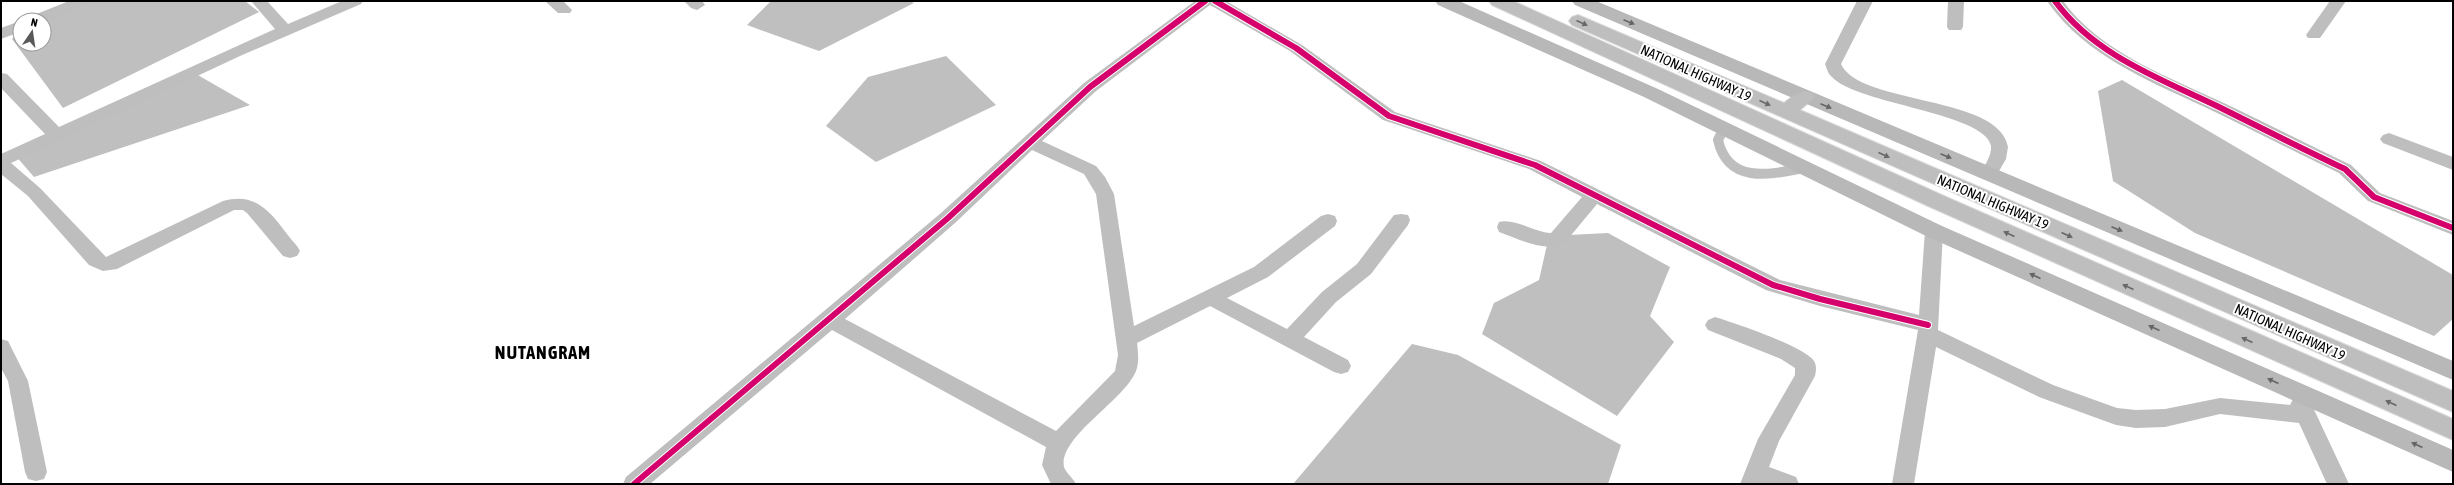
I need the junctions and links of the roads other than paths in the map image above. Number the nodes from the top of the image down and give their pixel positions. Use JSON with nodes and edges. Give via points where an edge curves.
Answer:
{"nodes":[{"id":1,"x":83,"y":1,"type":"edge"},
{"id":2,"x":259,"y":1,"type":"edge"},
{"id":3,"x":355,"y":1,"type":"edge"},
{"id":4,"x":1204,"y":1,"type":"edge"},
{"id":5,"x":1215,"y":1,"type":"edge"},
{"id":6,"x":1444,"y":1,"type":"edge"},
{"id":7,"x":1498,"y":1,"type":"edge"},
{"id":8,"x":1533,"y":1,"type":"edge"},
{"id":9,"x":1581,"y":1,"type":"edge"},
{"id":10,"x":1865,"y":1,"type":"edge"},
{"id":11,"x":1956,"y":1,"type":"edge"},
{"id":12,"x":2056,"y":1,"type":"edge"},
{"id":13,"x":2338,"y":1,"type":"edge"},
{"id":14,"x":52,"y":13,"type":"edge"},
{"id":15,"x":1955,"y":27,"type":"dead end"},
{"id":16,"x":12,"y":29,"type":"edge"},
{"id":17,"x":286,"y":32,"type":"junction"},
{"id":18,"x":1,"y":34,"type":"edge"},
{"id":19,"x":2314,"y":36,"type":"dead end"},
{"id":20,"x":1,"y":78,"type":"edge"},
{"id":21,"x":1806,"y":97,"type":"junction"},
{"id":22,"x":1784,"y":112,"type":"junction"},
{"id":23,"x":1724,"y":128,"type":"junction"},
{"id":24,"x":56,"y":135,"type":"junction"},
{"id":25,"x":2389,"y":139,"type":"dead end"},
{"id":26,"x":1030,"y":142,"type":"junction"},
{"id":27,"x":1,"y":162,"type":"edge"},
{"id":28,"x":2453,"y":164,"type":"edge"},
{"id":29,"x":1804,"y":168,"type":"junction"},
{"id":30,"x":1989,"y":174,"type":"junction"},
{"id":31,"x":1595,"y":194,"type":"junction"},
{"id":32,"x":1401,"y":220,"type":"dead end"},
{"id":33,"x":1328,"y":221,"type":"dead end"},
{"id":34,"x":1506,"y":228,"type":"dead end"},
{"id":35,"x":2453,"y":228,"type":"edge"},
{"id":36,"x":1934,"y":231,"type":"junction"},
{"id":37,"x":290,"y":251,"type":"dead end"},
{"id":38,"x":1210,"y":298,"type":"junction"},
{"id":39,"x":830,"y":320,"type":"junction"},
{"id":40,"x":1715,"y":325,"type":"dead end"},
{"id":41,"x":1928,"y":329,"type":"junction"},
{"id":42,"x":1126,"y":339,"type":"junction"},
{"id":43,"x":1290,"y":339,"type":"junction"},
{"id":44,"x":1,"y":347,"type":"edge"},
{"id":45,"x":1341,"y":366,"type":"dead end"},
{"id":46,"x":2453,"y":371,"type":"edge"},
{"id":47,"x":2294,"y":391,"type":"junction"},
{"id":48,"x":2453,"y":402,"type":"edge"},
{"id":49,"x":2305,"y":415,"type":"junction"},
{"id":50,"x":2453,"y":430,"type":"edge"},
{"id":51,"x":1058,"y":443,"type":"junction"},
{"id":52,"x":2453,"y":461,"type":"edge"},
{"id":53,"x":36,"y":472,"type":"dead end"},
{"id":54,"x":1753,"y":478,"type":"edge"},
{"id":55,"x":634,"y":484,"type":"edge"},
{"id":56,"x":1065,"y":484,"type":"edge"},
{"id":57,"x":1788,"y":484,"type":"edge"},
{"id":58,"x":1903,"y":484,"type":"edge"},
{"id":59,"x":2338,"y":484,"type":"edge"}],
"edges":[{"from":1,"to":14,"type":"street"},
{"from":2,"to":17,"type":"street"},
{"from":3,"to":17,"type":"street"},
{"from":4,"to":26,"type":"street","via":[[1090,87]]},
{"from":5,"to":31,"type":"street","via":[[1296,48],[1388,116],[1535,165]]},
{"from":6,"to":23,"type":"main road"},
{"from":50,"to":7,"type":"highway","one_way":true,"via":[[1950,207]]},
{"from":8,"to":22,"type":"highway","name":"NATIONAL HIGHWAY 19","one_way":true},
{"from":9,"to":21,"type":"main road","one_way":true},
{"from":10,"to":30,"type":"street","via":[[1833,64],[1838,75],[1853,84],[1921,103],[1994,134],[1999,143],[1999,153]]},
{"from":11,"to":15,"type":"street"},
{"from":12,"to":35,"type":"street","via":[[2074,26],[2098,44],[2345,169],[2356,176],[2365,192],[2374,197]]},
{"from":13,"to":19,"type":"street"},
{"from":16,"to":18,"type":"street"},
{"from":17,"to":24,"type":"street","via":[[234,52]]},
{"from":20,"to":24,"type":"street"},
{"from":21,"to":22,"type":"highway"},
{"from":21,"to":30,"type":"main road","one_way":true},
{"from":22,"to":48,"type":"highway","name":"NATIONAL HIGHWAY 19","one_way":true},
{"from":23,"to":29,"type":"main road"},
{"from":23,"to":29,"type":"lane","via":[[1718,140],[1722,156],[1742,170],[1774,174]]},
{"from":24,"to":27,"type":"street"},
{"from":25,"to":28,"type":"street"},
{"from":26,"to":39,"type":"street"},
{"from":26,"to":42,"type":"street","via":[[1090,170],[1099,181],[1105,194]]},
{"from":27,"to":37,"type":"street","via":[[34,192],[102,264],[110,264],[240,203],[254,208]]},
{"from":29,"to":36,"type":"main road"},
{"from":30,"to":46,"type":"main road","one_way":true},
{"from":31,"to":34,"type":"street","via":[[1556,240],[1538,239]]},
{"from":31,"to":41,"type":"street","via":[[1773,285]]},
{"from":32,"to":43,"type":"street","via":[[1364,269],[1329,297]]},
{"from":33,"to":38,"type":"street","via":[[1261,272]]},
{"from":36,"to":41,"type":"street"},
{"from":47,"to":36,"type":"main road","one_way":true},
{"from":38,"to":42,"type":"street"},
{"from":38,"to":43,"type":"street"},
{"from":39,"to":51,"type":"street"},
{"from":39,"to":55,"type":"street"},
{"from":40,"to":54,"type":"street","via":[[1788,353],[1806,365],[1805,376],[1769,439]]},
{"from":41,"to":49,"type":"street","via":[[2046,391],[2116,416],[2136,419],[2165,418],[2220,406]]},
{"from":41,"to":58,"type":"street"},
{"from":42,"to":51,"type":"street","via":[[1127,368],[1122,377]]},
{"from":43,"to":45,"type":"street"},
{"from":44,"to":53,"type":"street","via":[[18,382]]},
{"from":47,"to":49,"type":"street"},
{"from":52,"to":47,"type":"main road","one_way":true},
{"from":49,"to":59,"type":"street"},
{"from":51,"to":56,"type":"street","via":[[1052,464],[1056,476]]},
{"from":54,"to":57,"type":"street"}]}
